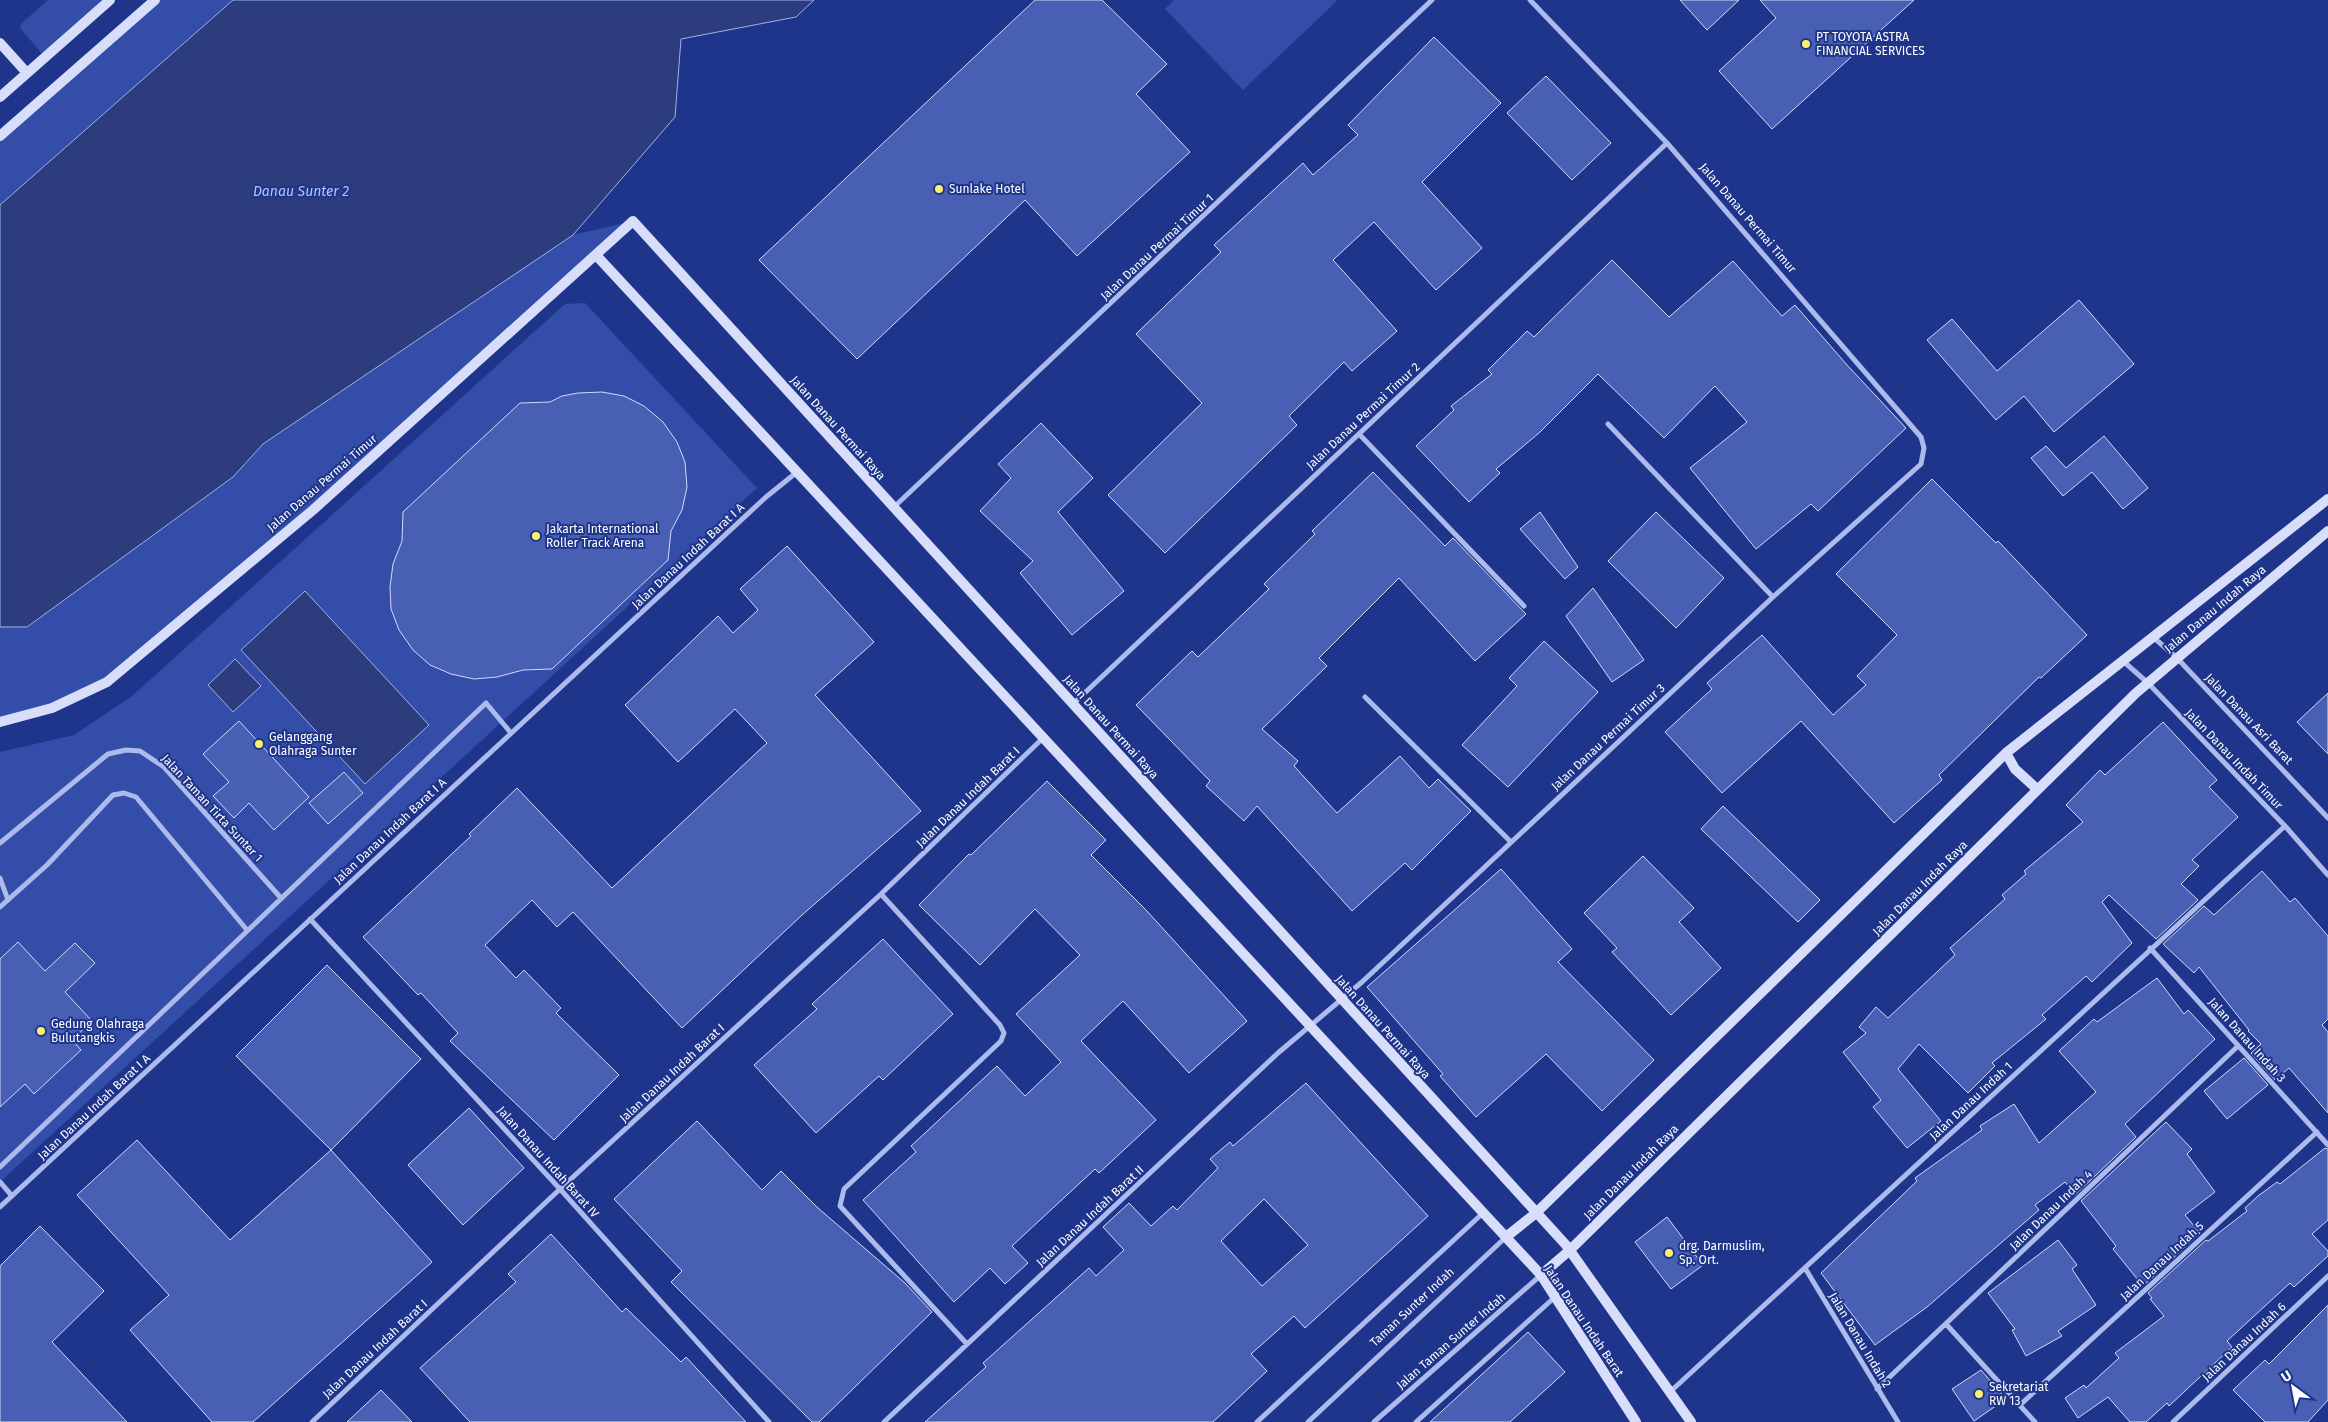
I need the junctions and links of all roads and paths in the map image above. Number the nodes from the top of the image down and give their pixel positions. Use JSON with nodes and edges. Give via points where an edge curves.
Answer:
{"nodes":[{"id":1,"x":110,"y":0,"type":"edge"},
{"id":2,"x":155,"y":0,"type":"edge"},
{"id":3,"x":1432,"y":0,"type":"edge"},
{"id":4,"x":1530,"y":0,"type":"edge"},
{"id":5,"x":0,"y":43,"type":"edge"},
{"id":6,"x":27,"y":73,"type":"junction"},
{"id":7,"x":0,"y":97,"type":"edge"},
{"id":8,"x":1,"y":135,"type":"edge"},
{"id":9,"x":1667,"y":143,"type":"junction"},
{"id":10,"x":633,"y":221,"type":"joint"},
{"id":11,"x":596,"y":255,"type":"junction"},
{"id":12,"x":1608,"y":424,"type":"dead end"},
{"id":13,"x":1358,"y":434,"type":"junction"},
{"id":14,"x":1921,"y":464,"type":"joint"},
{"id":15,"x":797,"y":472,"type":"junction"},
{"id":16,"x":2328,"y":499,"type":"edge"},
{"id":17,"x":894,"y":507,"type":"junction"},
{"id":18,"x":2328,"y":531,"type":"edge"},
{"id":19,"x":1773,"y":597,"type":"junction"},
{"id":20,"x":1524,"y":606,"type":"dead end"},
{"id":21,"x":2152,"y":636,"type":"junction"},
{"id":22,"x":2176,"y":657,"type":"junction"},
{"id":23,"x":2122,"y":660,"type":"junction"},
{"id":24,"x":2148,"y":683,"type":"junction"},
{"id":25,"x":1364,"y":697,"type":"dead end"},
{"id":26,"x":1073,"y":704,"type":"junction"},
{"id":27,"x":0,"y":722,"type":"edge"},
{"id":28,"x":511,"y":732,"type":"junction"},
{"id":29,"x":1044,"y":738,"type":"junction"},
{"id":30,"x":2006,"y":753,"type":"junction"},
{"id":31,"x":2037,"y":789,"type":"junction"},
{"id":32,"x":2328,"y":818,"type":"edge"},
{"id":33,"x":2285,"y":826,"type":"junction"},
{"id":34,"x":1511,"y":842,"type":"junction"},
{"id":35,"x":0,"y":843,"type":"edge"},
{"id":36,"x":2328,"y":875,"type":"edge"},
{"id":37,"x":0,"y":878,"type":"edge"},
{"id":38,"x":881,"y":894,"type":"junction"},
{"id":39,"x":281,"y":898,"type":"junction"},
{"id":40,"x":8,"y":900,"type":"junction"},
{"id":41,"x":0,"y":907,"type":"edge"},
{"id":42,"x":310,"y":919,"type":"junction"},
{"id":43,"x":247,"y":930,"type":"junction"},
{"id":44,"x":2150,"y":948,"type":"junction"},
{"id":45,"x":1340,"y":1000,"type":"junction"},
{"id":46,"x":1312,"y":1025,"type":"junction"},
{"id":47,"x":2238,"y":1046,"type":"junction"},
{"id":48,"x":2317,"y":1132,"type":"junction"},
{"id":49,"x":2328,"y":1145,"type":"edge"},
{"id":50,"x":0,"y":1167,"type":"edge"},
{"id":51,"x":0,"y":1182,"type":"edge"},
{"id":52,"x":560,"y":1189,"type":"junction"},
{"id":53,"x":12,"y":1196,"type":"junction"},
{"id":54,"x":0,"y":1207,"type":"edge"},
{"id":55,"x":1483,"y":1213,"type":"junction"},
{"id":56,"x":1538,"y":1216,"type":"junction"},
{"id":57,"x":1509,"y":1241,"type":"junction"},
{"id":58,"x":1568,"y":1248,"type":"junction"},
{"id":59,"x":1805,"y":1268,"type":"junction"},
{"id":60,"x":1539,"y":1273,"type":"junction"},
{"id":61,"x":2328,"y":1276,"type":"edge"},
{"id":62,"x":1555,"y":1297,"type":"junction"},
{"id":63,"x":1946,"y":1324,"type":"junction"},
{"id":64,"x":967,"y":1344,"type":"junction"},
{"id":65,"x":1877,"y":1389,"type":"junction"},
{"id":66,"x":1671,"y":1391,"type":"junction"},
{"id":67,"x":2020,"y":1405,"type":"junction"},
{"id":68,"x":312,"y":1422,"type":"edge"},
{"id":69,"x":769,"y":1422,"type":"edge"},
{"id":70,"x":884,"y":1422,"type":"edge"},
{"id":71,"x":1257,"y":1422,"type":"edge"},
{"id":72,"x":1308,"y":1422,"type":"edge"},
{"id":73,"x":1374,"y":1422,"type":"edge"},
{"id":74,"x":1416,"y":1422,"type":"edge"},
{"id":75,"x":1636,"y":1422,"type":"edge"},
{"id":76,"x":1691,"y":1422,"type":"edge"},
{"id":77,"x":1898,"y":1422,"type":"edge"},
{"id":78,"x":2035,"y":1422,"type":"edge"},
{"id":79,"x":2174,"y":1422,"type":"edge"}],
"edges":[{"from":1,"to":6,"type":"street"},
{"from":2,"to":8,"type":"street"},
{"from":3,"to":17,"type":"street","name":"Jalan Danau Permai Timur 1"},
{"from":4,"to":9,"type":"street","name":"Jalan Danau Permai Timur"},
{"from":5,"to":6,"type":"street"},
{"from":6,"to":7,"type":"street"},
{"from":9,"to":13,"type":"street","name":"Jalan Danau Permai Timur 2"},
{"from":9,"to":14,"type":"street","name":"Jalan Danau Permai Timur","via":[[1921,437],[1924,448]]},
{"from":10,"to":11,"type":"street","name":"Jalan Danau Permai Timur"},
{"from":10,"to":17,"type":"street","name":"Jalan Danau Permai Raya"},
{"from":11,"to":15,"type":"street"},
{"from":11,"to":27,"type":"street","name":"Jalan Danau Permai Timur","via":[[313,510],[106,682],[52,708]]},
{"from":12,"to":19,"type":"street"},
{"from":13,"to":20,"type":"street"},
{"from":13,"to":26,"type":"street","name":"Jalan Danau Permai Timur 2"},
{"from":14,"to":19,"type":"street","name":"Jalan Danau Permai Timur 3"},
{"from":15,"to":28,"type":"street","name":"Jalan Danau Indah Barat I A"},
{"from":15,"to":29,"type":"street"},
{"from":16,"to":21,"type":"street","name":"Jalan Danau Indah Raya","via":[[2187,612]]},
{"from":17,"to":26,"type":"street","name":"Jalan Danau Permai Raya"},
{"from":18,"to":22,"type":"street","name":"Jalan Danau Indah Raya"},
{"from":19,"to":34,"type":"street","name":"Jalan Danau Permai Timur 3"},
{"from":21,"to":22,"type":"street","name":"Jalan Danau Asri Barat"},
{"from":21,"to":23,"type":"street","name":"Jalan Danau Indah Raya"},
{"from":22,"to":24,"type":"street","name":"Jalan Danau Indah Raya"},
{"from":22,"to":32,"type":"street","name":"Jalan Danau Asri Barat"},
{"from":23,"to":24,"type":"street","name":"Jalan Danau Indah Timur"},
{"from":23,"to":30,"type":"street","name":"Jalan Danau Indah Raya"},
{"from":24,"to":31,"type":"street","name":"Jalan Danau Indah Raya"},
{"from":24,"to":33,"type":"street","name":"Jalan Danau Indah Timur"},
{"from":25,"to":34,"type":"street"},
{"from":26,"to":45,"type":"street","name":"Jalan Danau Permai Raya"},
{"from":28,"to":39,"type":"street","via":[[486,703]]},
{"from":28,"to":42,"type":"street","name":"Jalan Danau Indah Barat I A"},
{"from":29,"to":38,"type":"street","name":"Jalan Danau Indah Barat I"},
{"from":29,"to":46,"type":"street"},
{"from":30,"to":31,"type":"street","via":[[2015,769]]},
{"from":30,"to":56,"type":"street","name":"Jalan Danau Indah Raya"},
{"from":31,"to":58,"type":"street","name":"Jalan Danau Indah Raya"},
{"from":33,"to":36,"type":"street","name":"Jalan Danau Indah Timur"},
{"from":33,"to":44,"type":"street","name":"Jalan Danau Indah 1"},
{"from":34,"to":45,"type":"street","name":"Jalan Danau Permai Timur 3"},
{"from":35,"to":39,"type":"street","name":"Jalan Taman Tirta Sunter 1","via":[[108,754],[140,751],[164,767]]},
{"from":37,"to":40,"type":"street"},
{"from":38,"to":52,"type":"street","name":"Jalan Danau Indah Barat I"},
{"from":38,"to":64,"type":"street","via":[[1004,1033],[1001,1041],[844,1189],[840,1206]]},
{"from":39,"to":43,"type":"street"},
{"from":40,"to":41,"type":"street"},
{"from":40,"to":43,"type":"street","via":[[113,795],[124,793],[136,797]]},
{"from":42,"to":52,"type":"street","name":"Jalan Danau Indah Barat IV"},
{"from":42,"to":53,"type":"street","name":"Jalan Danau Indah Barat I A"},
{"from":43,"to":50,"type":"street"},
{"from":44,"to":47,"type":"street","name":"Jalan Danau Indah 3"},
{"from":44,"to":59,"type":"street","name":"Jalan Danau Indah 1"},
{"from":45,"to":46,"type":"street","name":"Jalan Danau Permai Timur 3"},
{"from":45,"to":56,"type":"street","name":"Jalan Danau Permai Raya"},
{"from":46,"to":55,"type":"street"},
{"from":46,"to":64,"type":"street","name":"Jalan Danau Indah Barat II","via":[[1278,1053]]},
{"from":47,"to":48,"type":"street","name":"Jalan Danau Indah 3"},
{"from":47,"to":63,"type":"street","name":"Jalan Danau Indah 4"},
{"from":48,"to":49,"type":"street","name":"Jalan Danau Indah 3"},
{"from":48,"to":67,"type":"street","name":"Jalan Danau Indah 5"},
{"from":51,"to":53,"type":"street"},
{"from":52,"to":68,"type":"street","name":"Jalan Danau Indah Barat I"},
{"from":52,"to":69,"type":"street","name":"Jalan Danau Indah Barat IV"},
{"from":53,"to":54,"type":"street","name":"Jalan Danau Indah Barat I A"},
{"from":55,"to":57,"type":"street"},
{"from":55,"to":71,"type":"street"},
{"from":56,"to":57,"type":"street","name":"Taman Sunter Indah"},
{"from":56,"to":58,"type":"street","name":"Jalan Danau Permai Raya"},
{"from":57,"to":60,"type":"street","name":"Jalan Danau Indah Barat"},
{"from":57,"to":72,"type":"street","name":"Taman Sunter Indah"},
{"from":58,"to":60,"type":"street","name":"Jalan Danau Indah Raya"},
{"from":58,"to":66,"type":"street"},
{"from":59,"to":65,"type":"street","name":"Jalan Danau Indah 2"},
{"from":59,"to":66,"type":"street","name":"Jalan Danau Indah 1"},
{"from":60,"to":62,"type":"street","name":"Jalan Danau Indah Barat"},
{"from":60,"to":73,"type":"street","name":"Jalan Taman Sunter Indah"},
{"from":61,"to":79,"type":"street","name":"Jalan Danau Indah 6"},
{"from":62,"to":74,"type":"street"},
{"from":62,"to":75,"type":"street","name":"Jalan Danau Indah Barat"},
{"from":63,"to":65,"type":"street","name":"Jalan Danau Indah 4"},
{"from":63,"to":67,"type":"street"},
{"from":64,"to":70,"type":"street","name":"Jalan Danau Indah Barat II"},
{"from":65,"to":77,"type":"street","name":"Jalan Danau Indah 2"},
{"from":66,"to":76,"type":"street"},
{"from":67,"to":78,"type":"street"}]}
